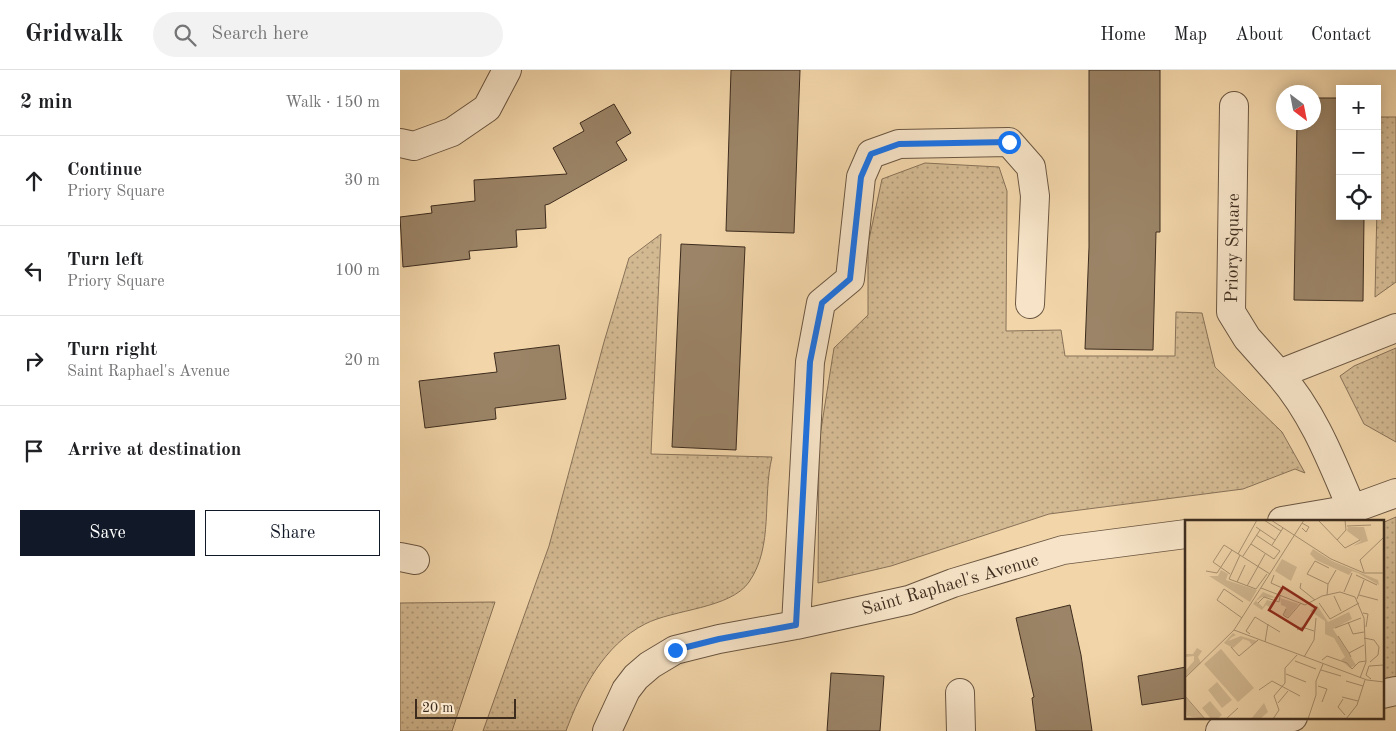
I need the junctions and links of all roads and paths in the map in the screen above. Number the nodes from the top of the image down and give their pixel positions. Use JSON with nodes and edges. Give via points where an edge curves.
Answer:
{"nodes":[{"id":1,"x":507,"y":70,"type":"edge"},
{"id":2,"x":1234,"y":106,"type":"dead end"},
{"id":3,"x":400,"y":143,"type":"edge"},
{"id":4,"x":1030,"y":304,"type":"dead end"},
{"id":5,"x":1396,"y":328,"type":"edge"},
{"id":6,"x":1279,"y":374,"type":"junction"},
{"id":7,"x":1396,"y":493,"type":"edge"},
{"id":8,"x":1352,"y":509,"type":"junction"},
{"id":9,"x":1288,"y":520,"type":"edge"},
{"id":10,"x":1185,"y":534,"type":"edge"},
{"id":11,"x":796,"y":625,"type":"junction"},
{"id":12,"x":960,"y":693,"type":"dead end"},
{"id":13,"x":1287,"y":718,"type":"edge"},
{"id":14,"x":1220,"y":730,"type":"edge"},
{"id":15,"x":607,"y":731,"type":"edge"},
{"id":16,"x":961,"y":731,"type":"edge"}],
"edges":[{"from":1,"to":3,"type":"street","via":[[488,108],[452,132],[414,146]]},
{"from":2,"to":6,"type":"street","name":"Priory Square","via":[[1231,312],[1247,338]]},
{"from":4,"to":11,"type":"street","via":[[1035,196],[1031,167],[1009,142],[899,144],[871,154],[861,177],[850,279],[822,303],[810,362]]},
{"from":5,"to":6,"type":"street"},
{"from":6,"to":8,"type":"street","name":"Priory Square","via":[[1312,420]]},
{"from":7,"to":8,"type":"street"},
{"from":8,"to":9,"type":"street"},
{"from":10,"to":11,"type":"street","name":"Saint Raphael's Avenue","via":[[1064,550],[953,583],[909,600]]},
{"from":11,"to":15,"type":"street","name":"Saint Raphael's Avenue","via":[[675,650],[636,677],[626,690]]},
{"from":12,"to":16,"type":"street"},
{"from":13,"to":14,"type":"street"}]}
